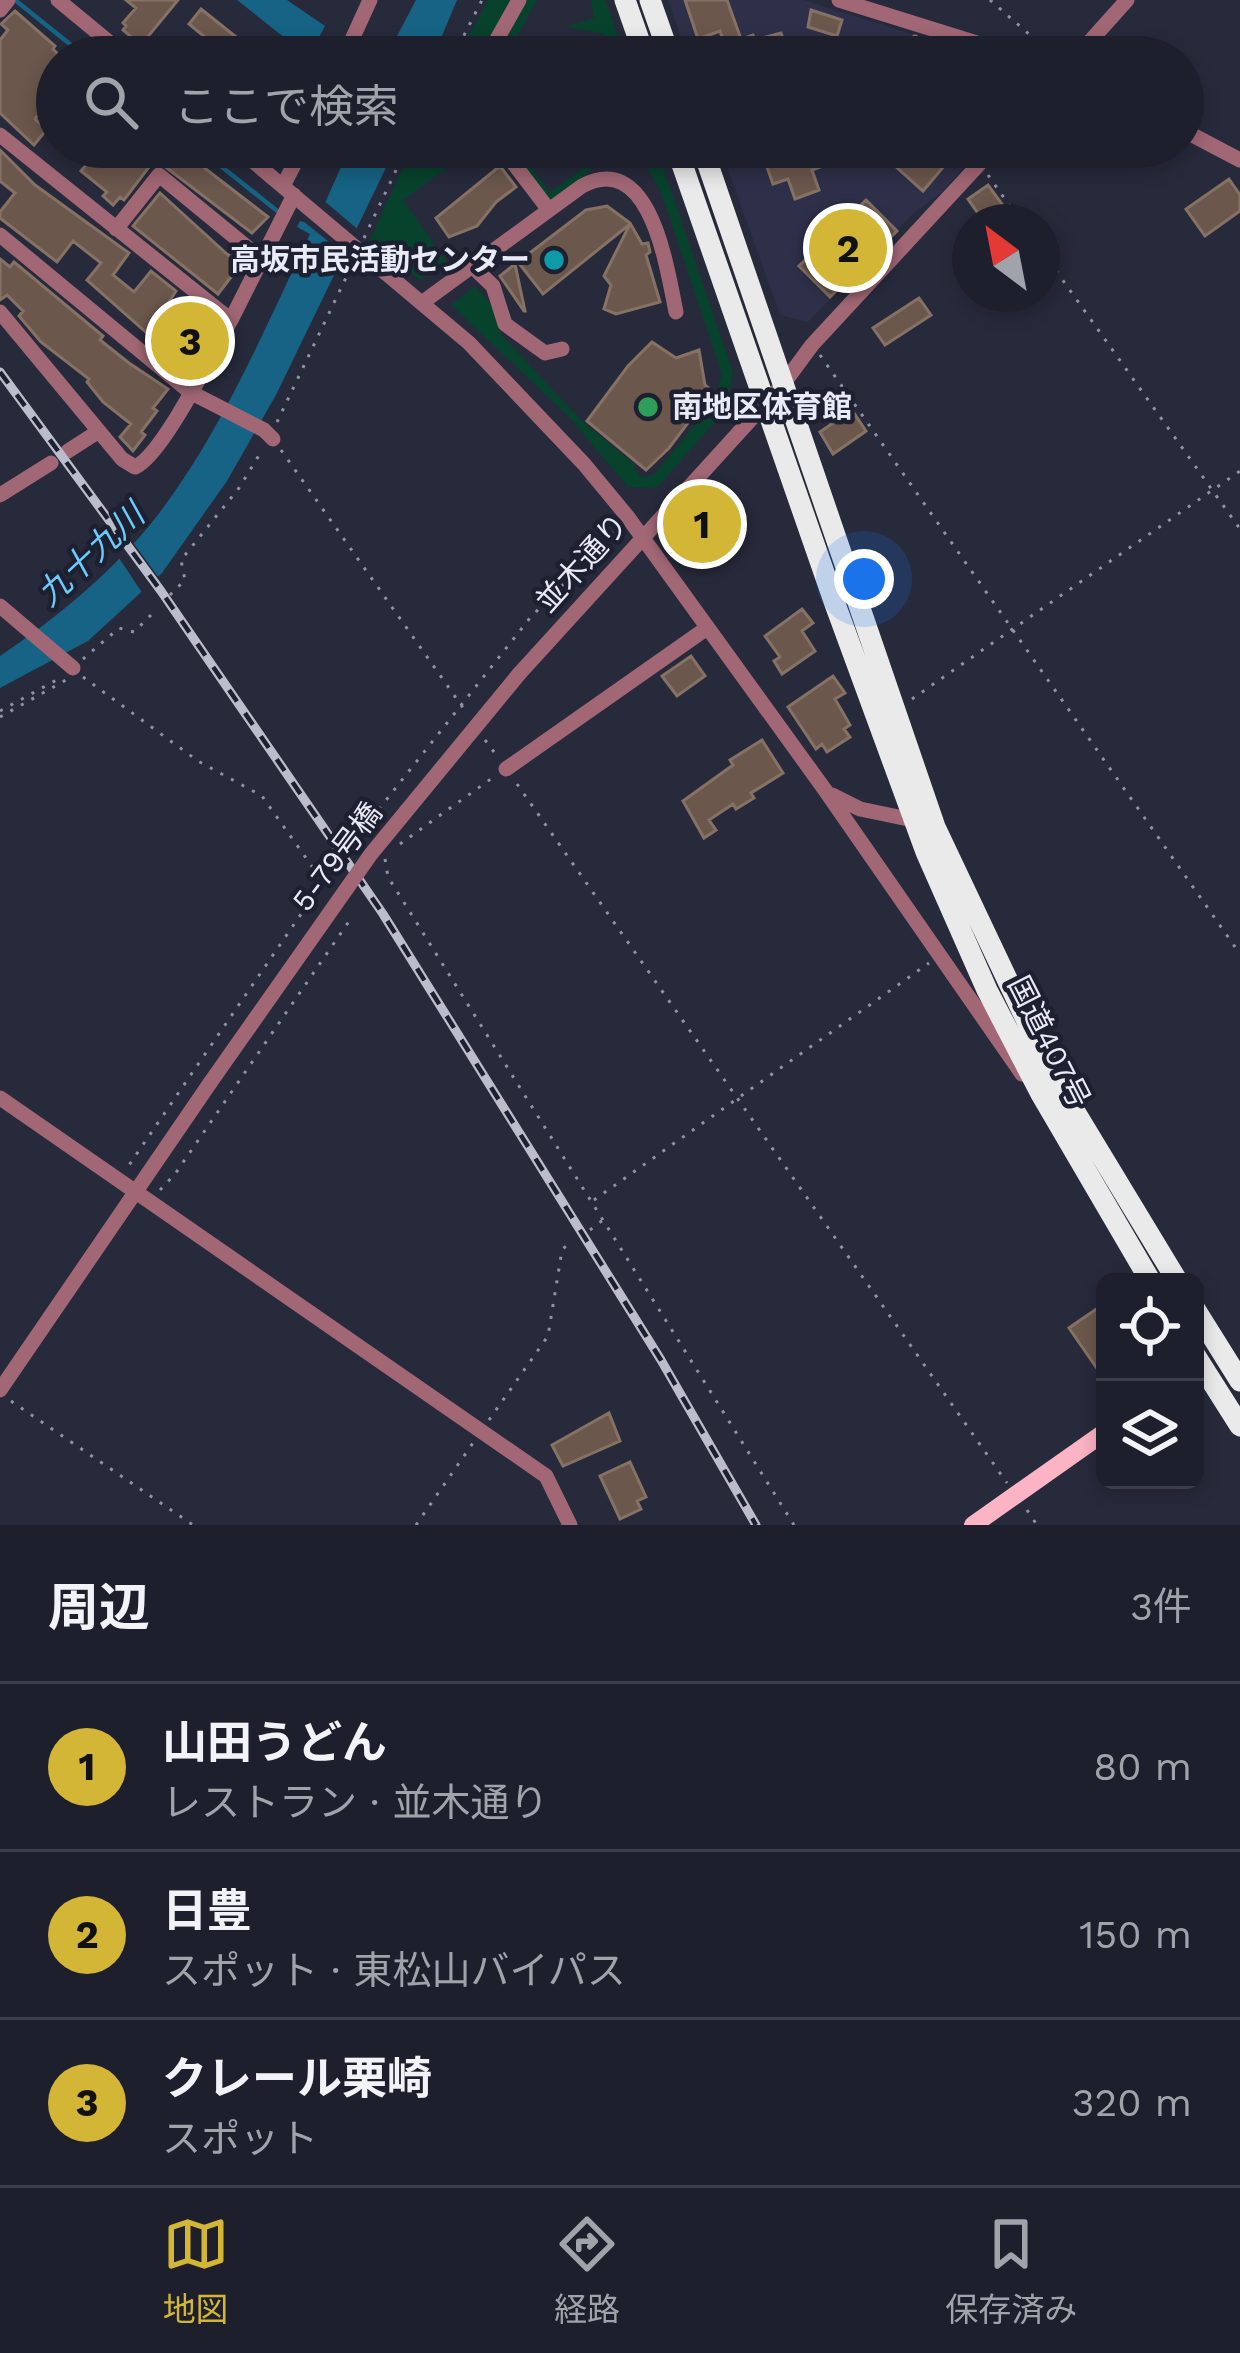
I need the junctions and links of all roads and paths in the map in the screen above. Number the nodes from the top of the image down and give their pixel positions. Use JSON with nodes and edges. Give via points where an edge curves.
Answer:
{"nodes":[{"id":1,"x":8,"y":0,"type":"edge"},
{"id":2,"x":58,"y":0,"type":"edge"},
{"id":3,"x":370,"y":0,"type":"edge"},
{"id":4,"x":482,"y":0,"type":"edge"},
{"id":5,"x":519,"y":0,"type":"edge"},
{"id":6,"x":625,"y":0,"type":"edge"},
{"id":7,"x":650,"y":0,"type":"edge"},
{"id":8,"x":839,"y":0,"type":"edge"},
{"id":9,"x":990,"y":0,"type":"edge"},
{"id":10,"x":1127,"y":0,"type":"edge"},
{"id":11,"x":0,"y":10,"type":"edge"},
{"id":12,"x":102,"y":36,"type":"edge"},
{"id":13,"x":354,"y":36,"type":"edge"},
{"id":14,"x":464,"y":36,"type":"edge"},
{"id":15,"x":499,"y":36,"type":"edge"},
{"id":16,"x":638,"y":36,"type":"edge"},
{"id":17,"x":663,"y":36,"type":"edge"},
{"id":18,"x":955,"y":36,"type":"edge"},
{"id":19,"x":1031,"y":36,"type":"edge"},
{"id":20,"x":1095,"y":36,"type":"edge"},
{"id":21,"x":0,"y":135,"type":"edge"},
{"id":22,"x":1204,"y":141,"type":"edge"},
{"id":23,"x":1240,"y":160,"type":"edge"},
{"id":24,"x":36,"y":164,"type":"edge"},
{"id":25,"x":41,"y":168,"type":"edge"},
{"id":26,"x":261,"y":168,"type":"edge"},
{"id":27,"x":299,"y":168,"type":"edge"},
{"id":28,"x":396,"y":168,"type":"edge"},
{"id":29,"x":517,"y":168,"type":"edge"},
{"id":30,"x":683,"y":168,"type":"edge"},
{"id":31,"x":708,"y":168,"type":"edge"},
{"id":32,"x":976,"y":168,"type":"edge"},
{"id":33,"x":983,"y":168,"type":"edge"},
{"id":34,"x":294,"y":195,"type":"junction"},
{"id":35,"x":1008,"y":204,"type":"edge"},
{"id":36,"x":549,"y":210,"type":"junction"},
{"id":37,"x":116,"y":229,"type":"junction"},
{"id":38,"x":0,"y":235,"type":"edge"},
{"id":39,"x":358,"y":248,"type":"junction"},
{"id":40,"x":259,"y":257,"type":"junction"},
{"id":41,"x":472,"y":266,"type":"junction"},
{"id":42,"x":1060,"y":276,"type":"edge"},
{"id":43,"x":423,"y":302,"type":"junction"},
{"id":44,"x":0,"y":312,"type":"edge"},
{"id":45,"x":676,"y":312,"type":"dead end"},
{"id":46,"x":230,"y":320,"type":"junction"},
{"id":47,"x":812,"y":344,"type":"junction"},
{"id":48,"x":562,"y":349,"type":"dead end"},
{"id":49,"x":784,"y":383,"type":"junction"},
{"id":50,"x":197,"y":395,"type":"junction"},
{"id":51,"x":766,"y":402,"type":"junction"},
{"id":52,"x":99,"y":431,"type":"junction"},
{"id":53,"x":269,"y":435,"type":"junction"},
{"id":54,"x":68,"y":451,"type":"dead end"},
{"id":55,"x":51,"y":463,"type":"dead end"},
{"id":56,"x":1240,"y":471,"type":"edge"},
{"id":57,"x":1213,"y":490,"type":"junction"},
{"id":58,"x":0,"y":496,"type":"edge"},
{"id":59,"x":1240,"y":529,"type":"edge"},
{"id":60,"x":616,"y":530,"type":"dead end"},
{"id":61,"x":641,"y":537,"type":"junction"},
{"id":62,"x":170,"y":595,"type":"dead end"},
{"id":63,"x":155,"y":610,"type":"dead end"},
{"id":64,"x":6,"y":619,"type":"edge"},
{"id":65,"x":706,"y":628,"type":"junction"},
{"id":66,"x":1014,"y":629,"type":"junction"},
{"id":67,"x":71,"y":668,"type":"junction"},
{"id":68,"x":519,"y":674,"type":"joint"},
{"id":69,"x":461,"y":706,"type":"junction"},
{"id":70,"x":894,"y":708,"type":"junction"},
{"id":71,"x":0,"y":714,"type":"edge"},
{"id":72,"x":506,"y":769,"type":"junction"},
{"id":73,"x":825,"y":790,"type":"junction"},
{"id":74,"x":924,"y":823,"type":"junction"},
{"id":75,"x":364,"y":828,"type":"dead end"},
{"id":76,"x":352,"y":917,"type":"dead end"},
{"id":77,"x":1240,"y":954,"type":"edge"},
{"id":78,"x":926,"y":965,"type":"dead end"},
{"id":79,"x":1041,"y":1094,"type":"junction"},
{"id":80,"x":0,"y":1098,"type":"edge"},
{"id":81,"x":737,"y":1099,"type":"junction"},
{"id":82,"x":136,"y":1190,"type":"junction"},
{"id":83,"x":592,"y":1201,"type":"junction"},
{"id":84,"x":604,"y":1220,"type":"junction"},
{"id":85,"x":590,"y":1230,"type":"dead end"},
{"id":86,"x":571,"y":1242,"type":"dead end"},
{"id":87,"x":1146,"y":1273,"type":"edge"},
{"id":88,"x":1173,"y":1273,"type":"edge"},
{"id":89,"x":1204,"y":1324,"type":"edge"},
{"id":90,"x":1221,"y":1351,"type":"junction"},
{"id":91,"x":1204,"y":1359,"type":"edge"},
{"id":92,"x":1204,"y":1372,"type":"edge"},
{"id":93,"x":1240,"y":1381,"type":"edge"},
{"id":94,"x":0,"y":1392,"type":"edge"},
{"id":95,"x":1240,"y":1426,"type":"edge"},
{"id":96,"x":482,"y":1430,"type":"junction"},
{"id":97,"x":1096,"y":1438,"type":"edge"},
{"id":98,"x":1016,"y":1496,"type":"junction"},
{"id":99,"x":193,"y":1525,"type":"edge"},
{"id":100,"x":416,"y":1525,"type":"edge"},
{"id":101,"x":570,"y":1525,"type":"edge"},
{"id":102,"x":794,"y":1525,"type":"edge"},
{"id":103,"x":973,"y":1525,"type":"edge"},
{"id":104,"x":1037,"y":1525,"type":"edge"}],
"edges":[{"from":1,"to":11,"type":"street"},
{"from":2,"to":12,"type":"street"},
{"from":3,"to":13,"type":"street"},
{"from":4,"to":14,"type":"path"},
{"from":5,"to":15,"type":"street"},
{"from":6,"to":16,"type":"highway"},
{"from":7,"to":17,"type":"highway"},
{"from":8,"to":18,"type":"street"},
{"from":9,"to":19,"type":"path"},
{"from":10,"to":20,"type":"street"},
{"from":21,"to":24,"type":"street"},
{"from":22,"to":23,"type":"street"},
{"from":25,"to":37,"type":"street"},
{"from":26,"to":34,"type":"street"},
{"from":27,"to":34,"type":"street"},
{"from":28,"to":39,"type":"path"},
{"from":29,"to":36,"type":"street"},
{"from":30,"to":51,"type":"highway"},
{"from":31,"to":49,"type":"highway"},
{"from":32,"to":47,"type":"street","name":"並木通り"},
{"from":33,"to":35,"type":"path"},
{"from":34,"to":39,"type":"street"},
{"from":34,"to":40,"type":"street"},
{"from":36,"to":41,"type":"street"},
{"from":36,"to":45,"type":"street","via":[[593,180],[616,178],[631,188],[662,245]]},
{"from":37,"to":40,"type":"street","via":[[158,176]]},
{"from":37,"to":46,"type":"street"},
{"from":38,"to":50,"type":"street"},
{"from":39,"to":43,"type":"street"},
{"from":39,"to":53,"type":"path"},
{"from":40,"to":46,"type":"street"},
{"from":41,"to":43,"type":"street"},
{"from":41,"to":48,"type":"street","via":[[493,286],[511,330],[544,353]]},
{"from":42,"to":57,"type":"path"},
{"from":43,"to":61,"type":"street","via":[[533,406]]},
{"from":44,"to":52,"type":"street"},
{"from":46,"to":50,"type":"street"},
{"from":47,"to":49,"type":"street","name":"並木通り"},
{"from":47,"to":66,"type":"path"},
{"from":49,"to":51,"type":"street","name":"並木通り"},
{"from":49,"to":70,"type":"highway"},
{"from":50,"to":52,"type":"street","via":[[141,466],[128,465]]},
{"from":50,"to":53,"type":"street"},
{"from":51,"to":61,"type":"street","name":"並木通り"},
{"from":51,"to":74,"type":"highway"},
{"from":52,"to":54,"type":"street"},
{"from":53,"to":62,"type":"path","via":[[182,560],[185,580]]},
{"from":53,"to":69,"type":"path"},
{"from":55,"to":58,"type":"street"},
{"from":56,"to":57,"type":"path"},
{"from":57,"to":59,"type":"path"},
{"from":57,"to":66,"type":"path"},
{"from":60,"to":69,"type":"path","via":[[530,618]]},
{"from":61,"to":65,"type":"street"},
{"from":61,"to":68,"type":"street","name":"並木通り"},
{"from":63,"to":67,"type":"path","via":[[134,632],[119,628]]},
{"from":64,"to":67,"type":"street"},
{"from":65,"to":72,"type":"street"},
{"from":65,"to":73,"type":"street"},
{"from":66,"to":70,"type":"path"},
{"from":66,"to":77,"type":"path"},
{"from":67,"to":71,"type":"path"},
{"from":67,"to":71,"type":"path","via":[[60,684]]},
{"from":67,"to":82,"type":"path","via":[[198,761],[262,796],[323,882],[131,1158]]},
{"from":68,"to":82,"type":"street","name":"5-79号橋","bridge":true,"via":[[371,854]]},
{"from":69,"to":75,"type":"path"},
{"from":70,"to":74,"type":"highway"},
{"from":72,"to":81,"type":"path"},
{"from":72,"to":83,"type":"path","via":[[384,861]]},
{"from":73,"to":74,"type":"street","via":[[860,809]]},
{"from":73,"to":79,"type":"street"},
{"from":74,"to":79,"type":"highway","name":"国道407号","via":[[988,990]]},
{"from":74,"to":88,"type":"highway","name":"国道407号","via":[[1052,1074]]},
{"from":76,"to":82,"type":"path","via":[[175,1174]]},
{"from":78,"to":81,"type":"path"},
{"from":79,"to":87,"type":"highway","name":"国道407号"},
{"from":80,"to":82,"type":"street"},
{"from":81,"to":83,"type":"path"},
{"from":81,"to":98,"type":"path"},
{"from":82,"to":94,"type":"street"},
{"from":82,"to":96,"type":"street"},
{"from":83,"to":84,"type":"path"},
{"from":84,"to":85,"type":"path"},
{"from":84,"to":102,"type":"path"},
{"from":86,"to":96,"type":"path","via":[[562,1250],[548,1336]]},
{"from":89,"to":90,"type":"highway"},
{"from":90,"to":91,"type":"main road"},
{"from":90,"to":93,"type":"highway"},
{"from":92,"to":95,"type":"highway"},
{"from":94,"to":99,"type":"path"},
{"from":96,"to":100,"type":"path"},
{"from":96,"to":101,"type":"street","via":[[546,1475]]},
{"from":97,"to":98,"type":"main road"},
{"from":98,"to":103,"type":"main road"},
{"from":98,"to":104,"type":"path"}]}
